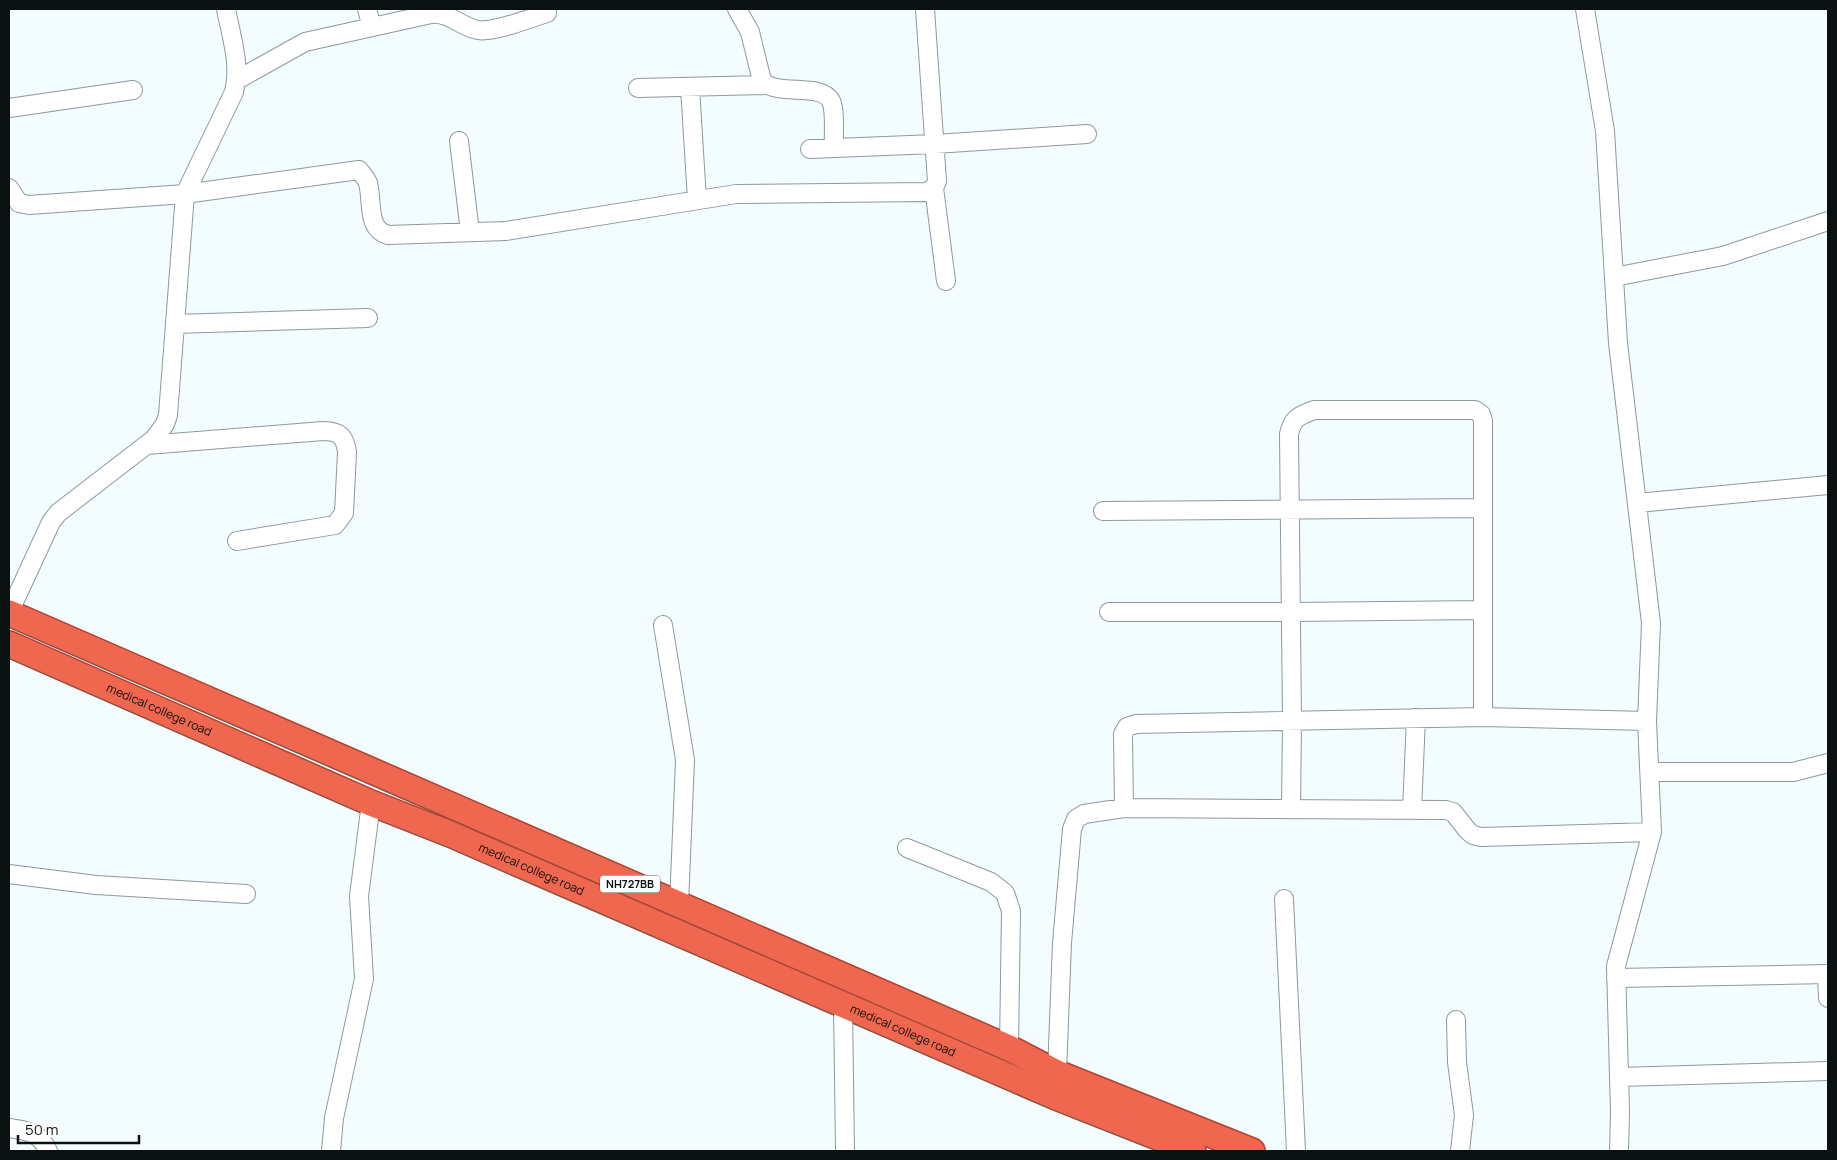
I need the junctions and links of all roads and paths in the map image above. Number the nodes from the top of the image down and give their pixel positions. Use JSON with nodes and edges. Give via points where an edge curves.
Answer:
{"nodes":[{"id":1,"x":226,"y":9,"type":"edge"},
{"id":2,"x":368,"y":9,"type":"edge"},
{"id":3,"x":737,"y":9,"type":"edge"},
{"id":4,"x":924,"y":9,"type":"edge"},
{"id":5,"x":1584,"y":9,"type":"edge"},
{"id":6,"x":444,"y":11,"type":"edge"},
{"id":7,"x":547,"y":13,"type":"dead end"},
{"id":8,"x":372,"y":27,"type":"junction"},
{"id":9,"x":237,"y":80,"type":"junction"},
{"id":10,"x":767,"y":85,"type":"junction"},
{"id":11,"x":690,"y":87,"type":"junction"},
{"id":12,"x":638,"y":88,"type":"dead end"},
{"id":13,"x":133,"y":90,"type":"dead end"},
{"id":14,"x":9,"y":108,"type":"edge"},
{"id":15,"x":1087,"y":134,"type":"dead end"},
{"id":16,"x":460,"y":141,"type":"dead end"},
{"id":17,"x":935,"y":144,"type":"junction"},
{"id":18,"x":834,"y":148,"type":"junction"},
{"id":19,"x":810,"y":149,"type":"dead end"},
{"id":20,"x":9,"y":188,"type":"edge"},
{"id":21,"x":934,"y":188,"type":"junction"},
{"id":22,"x":186,"y":194,"type":"junction"},
{"id":23,"x":697,"y":200,"type":"junction"},
{"id":24,"x":1828,"y":221,"type":"edge"},
{"id":25,"x":470,"y":232,"type":"junction"},
{"id":26,"x":1614,"y":277,"type":"junction"},
{"id":27,"x":946,"y":281,"type":"dead end"},
{"id":28,"x":368,"y":318,"type":"dead end"},
{"id":29,"x":175,"y":324,"type":"junction"},
{"id":30,"x":147,"y":444,"type":"junction"},
{"id":31,"x":1828,"y":484,"type":"edge"},
{"id":32,"x":1637,"y":503,"type":"junction"},
{"id":33,"x":1483,"y":508,"type":"junction"},
{"id":34,"x":1290,"y":510,"type":"junction"},
{"id":35,"x":1103,"y":511,"type":"dead end"},
{"id":36,"x":237,"y":541,"type":"dead end"},
{"id":37,"x":1483,"y":610,"type":"junction"},
{"id":38,"x":1108,"y":612,"type":"dead end"},
{"id":39,"x":1291,"y":612,"type":"junction"},
{"id":40,"x":9,"y":613,"type":"edge"},
{"id":41,"x":664,"y":625,"type":"dead end"},
{"id":42,"x":9,"y":644,"type":"edge"},
{"id":43,"x":1483,"y":717,"type":"junction"},
{"id":44,"x":1416,"y":718,"type":"junction"},
{"id":45,"x":1292,"y":721,"type":"junction"},
{"id":46,"x":1647,"y":721,"type":"junction"},
{"id":47,"x":1828,"y":764,"type":"edge"},
{"id":48,"x":1651,"y":772,"type":"junction"},
{"id":49,"x":371,"y":803,"type":"junction"},
{"id":50,"x":1124,"y":808,"type":"junction"},
{"id":51,"x":1291,"y":809,"type":"junction"},
{"id":52,"x":1412,"y":810,"type":"junction"},
{"id":53,"x":1652,"y":832,"type":"junction"},
{"id":54,"x":907,"y":848,"type":"dead end"},
{"id":55,"x":9,"y":874,"type":"edge"},
{"id":56,"x":246,"y":894,"type":"dead end"},
{"id":57,"x":1284,"y":899,"type":"dead end"},
{"id":58,"x":679,"y":905,"type":"junction"},
{"id":59,"x":1828,"y":974,"type":"edge"},
{"id":60,"x":1616,"y":978,"type":"junction"},
{"id":61,"x":1828,"y":998,"type":"edge"},
{"id":62,"x":843,"y":1005,"type":"junction"},
{"id":63,"x":1456,"y":1020,"type":"dead end"},
{"id":64,"x":1009,"y":1048,"type":"junction"},
{"id":65,"x":1828,"y":1071,"type":"edge"},
{"id":66,"x":1057,"y":1073,"type":"junction"},
{"id":67,"x":1619,"y":1077,"type":"junction"},
{"id":68,"x":1098,"y":1102,"type":"junction"},
{"id":69,"x":9,"y":1128,"type":"edge"},
{"id":70,"x":48,"y":1151,"type":"edge"},
{"id":71,"x":331,"y":1151,"type":"edge"},
{"id":72,"x":845,"y":1151,"type":"edge"},
{"id":73,"x":1193,"y":1151,"type":"edge"},
{"id":74,"x":1252,"y":1151,"type":"edge"},
{"id":75,"x":1296,"y":1151,"type":"edge"},
{"id":76,"x":1460,"y":1151,"type":"edge"},
{"id":77,"x":1620,"y":1151,"type":"edge"}],
"edges":[{"from":1,"to":9,"type":"street"},
{"from":2,"to":8,"type":"street"},
{"from":3,"to":10,"type":"street","via":[[750,32],[762,81]]},
{"from":4,"to":17,"type":"street"},
{"from":5,"to":26,"type":"street","via":[[1605,131]]},
{"from":6,"to":7,"type":"street","via":[[480,31]]},
{"from":6,"to":8,"type":"street"},
{"from":8,"to":9,"type":"street","via":[[305,42]]},
{"from":9,"to":22,"type":"street"},
{"from":10,"to":11,"type":"street"},
{"from":10,"to":18,"type":"street","via":[[820,92],[826,96],[832,107]]},
{"from":11,"to":12,"type":"street"},
{"from":11,"to":23,"type":"street"},
{"from":13,"to":14,"type":"street"},
{"from":15,"to":17,"type":"street"},
{"from":16,"to":25,"type":"street"},
{"from":17,"to":18,"type":"street"},
{"from":17,"to":21,"type":"street","via":[[937,181]]},
{"from":18,"to":19,"type":"street"},
{"from":20,"to":22,"type":"street","via":[[19,203],[29,205]]},
{"from":21,"to":23,"type":"street","via":[[926,192],[746,193]]},
{"from":21,"to":27,"type":"street"},
{"from":22,"to":25,"type":"street","via":[[359,170],[368,183],[374,226],[381,233]]},
{"from":22,"to":29,"type":"street"},
{"from":23,"to":25,"type":"street","via":[[506,231]]},
{"from":24,"to":26,"type":"street","via":[[1716,258]]},
{"from":26,"to":32,"type":"street","via":[[1618,343]]},
{"from":28,"to":29,"type":"street"},
{"from":29,"to":30,"type":"street","via":[[168,415],[161,432]]},
{"from":30,"to":36,"type":"street","via":[[323,431],[341,434],[348,452],[344,513],[335,525]]},
{"from":30,"to":40,"type":"street","via":[[50,522]]},
{"from":31,"to":32,"type":"street"},
{"from":32,"to":46,"type":"street","via":[[1651,623]]},
{"from":33,"to":34,"type":"street"},
{"from":33,"to":34,"type":"street","via":[[1481,414],[1474,410],[1314,410],[1299,416],[1292,423],[1289,434]]},
{"from":33,"to":37,"type":"street"},
{"from":34,"to":35,"type":"street"},
{"from":34,"to":39,"type":"street"},
{"from":37,"to":39,"type":"street"},
{"from":37,"to":43,"type":"street"},
{"from":38,"to":39,"type":"street"},
{"from":39,"to":45,"type":"street"},
{"from":40,"to":58,"type":"highway","number":"NH727BB"},
{"from":41,"to":58,"type":"street","via":[[685,760]]},
{"from":42,"to":49,"type":"highway","name":"medical college road","number":"NH727BB"},
{"from":43,"to":44,"type":"street"},
{"from":43,"to":46,"type":"street"},
{"from":44,"to":45,"type":"street"},
{"from":44,"to":52,"type":"street"},
{"from":45,"to":50,"type":"street","via":[[1136,724],[1127,727],[1123,734]]},
{"from":45,"to":51,"type":"street"},
{"from":46,"to":48,"type":"street"},
{"from":47,"to":48,"type":"street","via":[[1793,772]]},
{"from":48,"to":53,"type":"street"},
{"from":49,"to":62,"type":"highway","name":"medical college road","number":"NH727BB","via":[[450,834]]},
{"from":49,"to":71,"type":"street","via":[[359,896],[364,979],[334,1118]]},
{"from":50,"to":51,"type":"street"},
{"from":50,"to":66,"type":"street","via":[[1084,814],[1076,819],[1072,829],[1062,943]]},
{"from":51,"to":52,"type":"street"},
{"from":52,"to":53,"type":"street","via":[[1453,812],[1468,831],[1481,836]]},
{"from":53,"to":60,"type":"street","via":[[1616,966]]},
{"from":54,"to":64,"type":"street","via":[[992,882],[1005,893],[1011,911]]},
{"from":55,"to":56,"type":"street","via":[[96,885]]},
{"from":57,"to":75,"type":"street"},
{"from":58,"to":64,"type":"highway","number":"NH727BB"},
{"from":59,"to":60,"type":"street"},
{"from":59,"to":61,"type":"street"},
{"from":60,"to":67,"type":"street"},
{"from":62,"to":68,"type":"highway","name":"medical college road","number":"NH727BB","via":[[1056,1097]]},
{"from":62,"to":72,"type":"street"},
{"from":63,"to":76,"type":"street","via":[[1457,1067],[1464,1115]]},
{"from":64,"to":66,"type":"highway","number":"NH727BB"},
{"from":65,"to":67,"type":"street"},
{"from":66,"to":68,"type":"highway","number":"NH727BB"},
{"from":67,"to":77,"type":"street"},
{"from":68,"to":73,"type":"highway","name":"medical college road","number":"NH727BB"},
{"from":68,"to":74,"type":"highway","number":"NH727BB"},
{"from":69,"to":70,"type":"street","via":[[26,1130],[37,1136]]}]}
